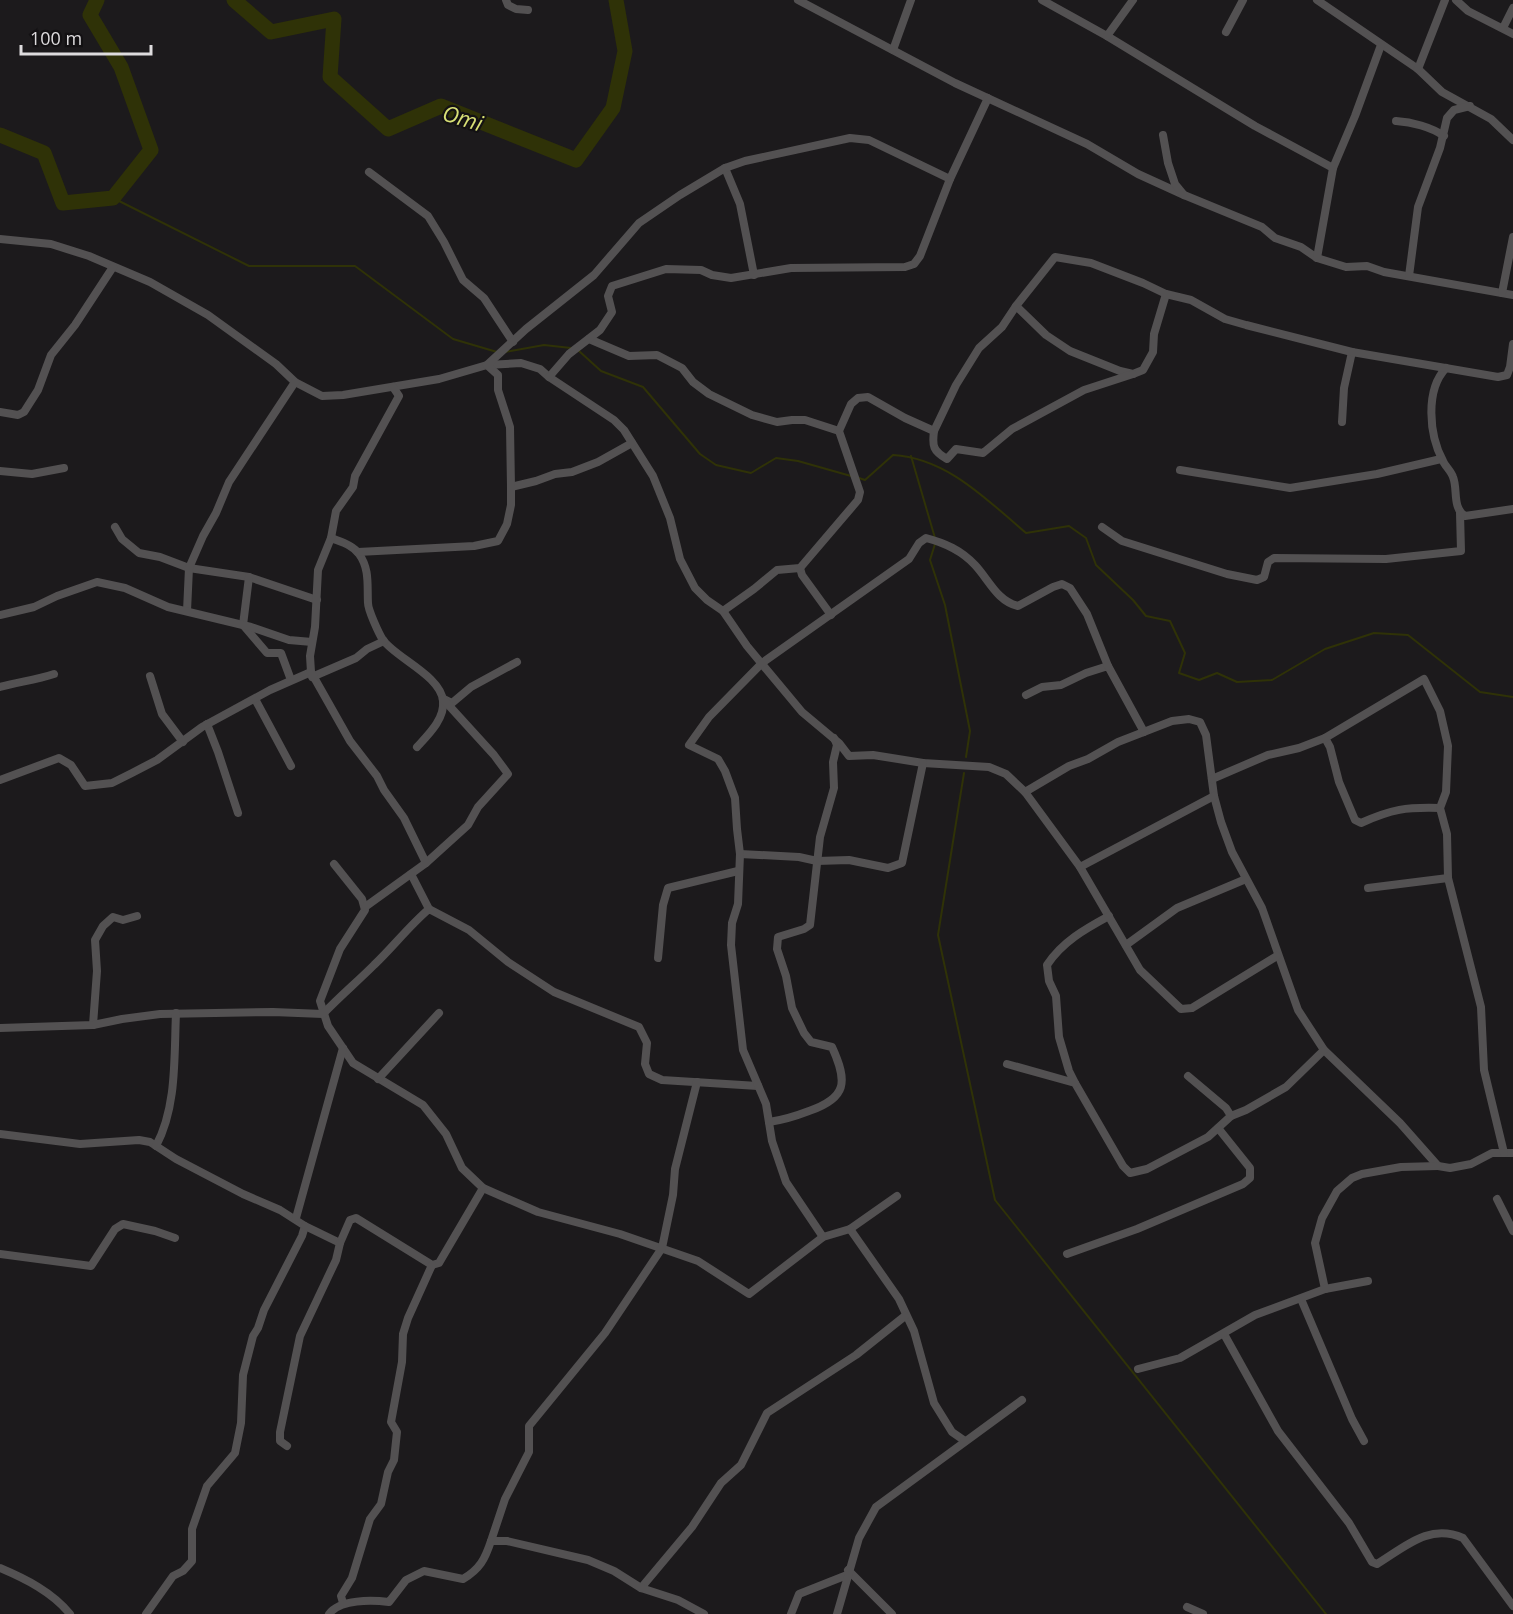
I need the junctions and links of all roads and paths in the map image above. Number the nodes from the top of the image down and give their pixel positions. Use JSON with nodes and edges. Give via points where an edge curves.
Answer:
{"nodes":[{"id":1,"x":506,"y":0,"type":"edge"},
{"id":2,"x":798,"y":0,"type":"edge"},
{"id":3,"x":911,"y":0,"type":"edge"},
{"id":4,"x":1042,"y":0,"type":"edge"},
{"id":5,"x":1133,"y":0,"type":"edge"},
{"id":6,"x":1243,"y":0,"type":"edge"},
{"id":7,"x":1317,"y":0,"type":"edge"},
{"id":8,"x":1445,"y":0,"type":"edge"},
{"id":9,"x":1456,"y":0,"type":"edge"},
{"id":10,"x":1513,"y":8,"type":"edge"},
{"id":11,"x":528,"y":10,"type":"dead end"},
{"id":12,"x":1503,"y":28,"type":"junction"},
{"id":13,"x":1226,"y":32,"type":"dead end"},
{"id":14,"x":1513,"y":34,"type":"edge"},
{"id":15,"x":1107,"y":36,"type":"junction"},
{"id":16,"x":1381,"y":45,"type":"junction"},
{"id":17,"x":893,"y":50,"type":"junction"},
{"id":18,"x":1418,"y":69,"type":"junction"},
{"id":19,"x":988,"y":98,"type":"junction"},
{"id":20,"x":1470,"y":106,"type":"junction"},
{"id":21,"x":1396,"y":121,"type":"dead end"},
{"id":22,"x":1162,"y":135,"type":"dead end"},
{"id":23,"x":1444,"y":136,"type":"junction"},
{"id":24,"x":1513,"y":140,"type":"edge"},
{"id":25,"x":725,"y":168,"type":"junction"},
{"id":26,"x":1333,"y":168,"type":"junction"},
{"id":27,"x":369,"y":172,"type":"dead end"},
{"id":28,"x":950,"y":179,"type":"junction"},
{"id":29,"x":1184,"y":195,"type":"junction"},
{"id":30,"x":1513,"y":237,"type":"edge"},
{"id":31,"x":0,"y":239,"type":"edge"},
{"id":32,"x":1317,"y":258,"type":"junction"},
{"id":33,"x":113,"y":267,"type":"junction"},
{"id":34,"x":754,"y":275,"type":"junction"},
{"id":35,"x":1409,"y":276,"type":"junction"},
{"id":36,"x":1502,"y":293,"type":"junction"},
{"id":37,"x":1166,"y":294,"type":"junction"},
{"id":38,"x":1513,"y":296,"type":"edge"},
{"id":39,"x":1016,"y":306,"type":"junction"},
{"id":40,"x":589,"y":339,"type":"junction"},
{"id":41,"x":513,"y":342,"type":"junction"},
{"id":42,"x":1513,"y":344,"type":"edge"},
{"id":43,"x":1352,"y":352,"type":"junction"},
{"id":44,"x":487,"y":365,"type":"junction"},
{"id":45,"x":1446,"y":368,"type":"junction"},
{"id":46,"x":1133,"y":374,"type":"junction"},
{"id":47,"x":549,"y":377,"type":"junction"},
{"id":48,"x":1510,"y":377,"type":"edge"},
{"id":49,"x":295,"y":382,"type":"junction"},
{"id":50,"x":393,"y":387,"type":"junction"},
{"id":51,"x":0,"y":412,"type":"edge"},
{"id":52,"x":1342,"y":422,"type":"dead end"},
{"id":53,"x":839,"y":431,"type":"junction"},
{"id":54,"x":934,"y":431,"type":"junction"},
{"id":55,"x":632,"y":443,"type":"junction"},
{"id":56,"x":1442,"y":459,"type":"junction"},
{"id":57,"x":64,"y":468,"type":"dead end"},
{"id":58,"x":1180,"y":470,"type":"dead end"},
{"id":59,"x":0,"y":471,"type":"edge"},
{"id":60,"x":512,"y":488,"type":"junction"},
{"id":61,"x":1513,"y":509,"type":"edge"},
{"id":62,"x":1460,"y":513,"type":"junction"},
{"id":63,"x":1102,"y":526,"type":"dead end"},
{"id":64,"x":115,"y":527,"type":"dead end"},
{"id":65,"x":331,"y":538,"type":"junction"},
{"id":66,"x":358,"y":552,"type":"junction"},
{"id":67,"x":189,"y":568,"type":"junction"},
{"id":68,"x":800,"y":568,"type":"junction"},
{"id":69,"x":249,"y":577,"type":"junction"},
{"id":70,"x":317,"y":600,"type":"junction"},
{"id":71,"x":187,"y":611,"type":"junction"},
{"id":72,"x":723,"y":611,"type":"junction"},
{"id":73,"x":0,"y":615,"type":"edge"},
{"id":74,"x":831,"y":615,"type":"junction"},
{"id":75,"x":243,"y":625,"type":"junction"},
{"id":76,"x":384,"y":641,"type":"junction"},
{"id":77,"x":312,"y":642,"type":"junction"},
{"id":78,"x":517,"y":662,"type":"dead end"},
{"id":79,"x":762,"y":663,"type":"junction"},
{"id":80,"x":1108,"y":666,"type":"junction"},
{"id":81,"x":54,"y":674,"type":"dead end"},
{"id":82,"x":312,"y":674,"type":"junction"},
{"id":83,"x":150,"y":676,"type":"dead end"},
{"id":84,"x":291,"y":680,"type":"junction"},
{"id":85,"x":0,"y":687,"type":"edge"},
{"id":86,"x":1026,"y":695,"type":"dead end"},
{"id":87,"x":255,"y":699,"type":"junction"},
{"id":88,"x":443,"y":699,"type":"junction"},
{"id":89,"x":207,"y":724,"type":"junction"},
{"id":90,"x":1144,"y":732,"type":"junction"},
{"id":91,"x":834,"y":738,"type":"junction"},
{"id":92,"x":1325,"y":738,"type":"junction"},
{"id":93,"x":183,"y":742,"type":"junction"},
{"id":94,"x":417,"y":747,"type":"dead end"},
{"id":95,"x":922,"y":763,"type":"junction"},
{"id":96,"x":291,"y":766,"type":"dead end"},
{"id":97,"x":1212,"y":779,"type":"junction"},
{"id":98,"x":0,"y":780,"type":"edge"},
{"id":99,"x":1025,"y":792,"type":"junction"},
{"id":100,"x":1214,"y":796,"type":"junction"},
{"id":101,"x":1440,"y":808,"type":"junction"},
{"id":102,"x":238,"y":813,"type":"dead end"},
{"id":103,"x":740,"y":854,"type":"junction"},
{"id":104,"x":817,"y":861,"type":"junction"},
{"id":105,"x":426,"y":862,"type":"junction"},
{"id":106,"x":334,"y":864,"type":"dead end"},
{"id":107,"x":1080,"y":867,"type":"junction"},
{"id":108,"x":738,"y":872,"type":"junction"},
{"id":109,"x":411,"y":874,"type":"junction"},
{"id":110,"x":1448,"y":878,"type":"junction"},
{"id":111,"x":1246,"y":879,"type":"junction"},
{"id":112,"x":1368,"y":888,"type":"dead end"},
{"id":113,"x":365,"y":907,"type":"junction"},
{"id":114,"x":429,"y":909,"type":"junction"},
{"id":115,"x":137,"y":916,"type":"dead end"},
{"id":116,"x":1109,"y":916,"type":"junction"},
{"id":117,"x":1126,"y":945,"type":"junction"},
{"id":118,"x":1277,"y":956,"type":"junction"},
{"id":119,"x":658,"y":958,"type":"dead end"},
{"id":120,"x":176,"y":1013,"type":"junction"},
{"id":121,"x":439,"y":1013,"type":"dead end"},
{"id":122,"x":323,"y":1014,"type":"junction"},
{"id":123,"x":93,"y":1025,"type":"junction"},
{"id":124,"x":0,"y":1028,"type":"edge"},
{"id":125,"x":343,"y":1048,"type":"junction"},
{"id":126,"x":1324,"y":1050,"type":"junction"},
{"id":127,"x":1007,"y":1064,"type":"dead end"},
{"id":128,"x":1188,"y":1076,"type":"dead end"},
{"id":129,"x":378,"y":1078,"type":"junction"},
{"id":130,"x":697,"y":1082,"type":"junction"},
{"id":131,"x":1075,"y":1083,"type":"junction"},
{"id":132,"x":759,"y":1086,"type":"junction"},
{"id":133,"x":1231,"y":1116,"type":"junction"},
{"id":134,"x":769,"y":1122,"type":"junction"},
{"id":135,"x":1218,"y":1128,"type":"junction"},
{"id":136,"x":0,"y":1134,"type":"edge"},
{"id":137,"x":156,"y":1146,"type":"junction"},
{"id":138,"x":1508,"y":1153,"type":"edge"},
{"id":139,"x":1438,"y":1166,"type":"junction"},
{"id":140,"x":483,"y":1188,"type":"junction"},
{"id":141,"x":897,"y":1196,"type":"dead end"},
{"id":142,"x":1497,"y":1199,"type":"dead end"},
{"id":143,"x":296,"y":1218,"type":"junction"},
{"id":144,"x":305,"y":1226,"type":"junction"},
{"id":145,"x":850,"y":1229,"type":"junction"},
{"id":146,"x":1513,"y":1231,"type":"edge"},
{"id":147,"x":823,"y":1237,"type":"junction"},
{"id":148,"x":175,"y":1238,"type":"dead end"},
{"id":149,"x":340,"y":1243,"type":"junction"},
{"id":150,"x":662,"y":1248,"type":"junction"},
{"id":151,"x":0,"y":1254,"type":"edge"},
{"id":152,"x":1067,"y":1254,"type":"dead end"},
{"id":153,"x":432,"y":1264,"type":"junction"},
{"id":154,"x":1368,"y":1281,"type":"dead end"},
{"id":155,"x":1325,"y":1289,"type":"junction"},
{"id":156,"x":1301,"y":1299,"type":"junction"},
{"id":157,"x":906,"y":1316,"type":"junction"},
{"id":158,"x":1224,"y":1334,"type":"junction"},
{"id":159,"x":1138,"y":1369,"type":"dead end"},
{"id":160,"x":1022,"y":1400,"type":"dead end"},
{"id":161,"x":965,"y":1441,"type":"junction"},
{"id":162,"x":1365,"y":1441,"type":"dead end"},
{"id":163,"x":286,"y":1446,"type":"dead end"},
{"id":164,"x":491,"y":1541,"type":"junction"},
{"id":165,"x":0,"y":1568,"type":"edge"},
{"id":166,"x":848,"y":1572,"type":"junction"},
{"id":167,"x":641,"y":1588,"type":"junction"},
{"id":168,"x":343,"y":1604,"type":"junction"},
{"id":169,"x":1513,"y":1606,"type":"edge"},
{"id":170,"x":1187,"y":1607,"type":"dead end"},
{"id":171,"x":70,"y":1614,"type":"edge"},
{"id":172,"x":146,"y":1614,"type":"edge"},
{"id":173,"x":329,"y":1614,"type":"edge"},
{"id":174,"x":704,"y":1614,"type":"edge"},
{"id":175,"x":791,"y":1614,"type":"edge"},
{"id":176,"x":837,"y":1614,"type":"edge"},
{"id":177,"x":892,"y":1614,"type":"edge"},
{"id":178,"x":1203,"y":1614,"type":"edge"}],
"edges":[{"from":1,"to":11,"type":"street","via":[[516,9]]},
{"from":2,"to":17,"type":"street"},
{"from":3,"to":17,"type":"street"},
{"from":4,"to":15,"type":"street"},
{"from":5,"to":15,"type":"street"},
{"from":6,"to":13,"type":"street"},
{"from":7,"to":16,"type":"street"},
{"from":8,"to":18,"type":"street"},
{"from":9,"to":12,"type":"street","via":[[1468,11]]},
{"from":10,"to":12,"type":"street"},
{"from":12,"to":14,"type":"street"},
{"from":15,"to":26,"type":"street","via":[[1255,126]]},
{"from":16,"to":18,"type":"street"},
{"from":16,"to":26,"type":"street"},
{"from":17,"to":19,"type":"street"},
{"from":18,"to":20,"type":"street","via":[[1442,92]]},
{"from":19,"to":28,"type":"street"},
{"from":19,"to":29,"type":"street"},
{"from":20,"to":23,"type":"street","via":[[1454,110],[1447,118]]},
{"from":20,"to":24,"type":"street"},
{"from":21,"to":23,"type":"street","via":[[1435,130]]},
{"from":22,"to":29,"type":"street","via":[[1175,184]]},
{"from":23,"to":35,"type":"street","via":[[1419,207]]},
{"from":25,"to":28,"type":"street","via":[[850,138],[869,140]]},
{"from":25,"to":34,"type":"street","via":[[740,204]]},
{"from":25,"to":41,"type":"street","via":[[639,224],[594,275]]},
{"from":26,"to":32,"type":"street"},
{"from":27,"to":41,"type":"street","via":[[428,216],[463,280],[484,298]]},
{"from":28,"to":34,"type":"street","via":[[914,264],[890,269],[780,268]]},
{"from":29,"to":32,"type":"street","via":[[1262,227],[1275,238],[1301,247]]},
{"from":30,"to":36,"type":"street"},
{"from":31,"to":33,"type":"street","via":[[51,244]]},
{"from":32,"to":35,"type":"street","via":[[1346,267],[1367,266]]},
{"from":33,"to":49,"type":"street","via":[[150,282],[208,315]]},
{"from":33,"to":51,"type":"street","via":[[51,355],[38,390],[24,412]]},
{"from":34,"to":40,"type":"street","via":[[731,278],[701,270],[666,269],[612,286],[608,296],[612,312]]},
{"from":35,"to":36,"type":"street"},
{"from":36,"to":38,"type":"street"},
{"from":37,"to":39,"type":"street","via":[[1091,263],[1055,257]]},
{"from":37,"to":43,"type":"street","via":[[1191,300],[1225,319]]},
{"from":37,"to":46,"type":"street","via":[[1153,352],[1143,370]]},
{"from":39,"to":46,"type":"street","via":[[1070,351]]},
{"from":39,"to":54,"type":"street","via":[[1002,327],[979,348]]},
{"from":40,"to":47,"type":"street"},
{"from":40,"to":53,"type":"street","via":[[629,356],[657,355],[682,368],[709,394],[752,415],[777,422],[805,420]]},
{"from":41,"to":44,"type":"street"},
{"from":42,"to":48,"type":"street"},
{"from":43,"to":45,"type":"street"},
{"from":43,"to":52,"type":"street"},
{"from":44,"to":47,"type":"street","via":[[521,363],[540,369]]},
{"from":44,"to":50,"type":"street"},
{"from":44,"to":60,"type":"street","via":[[498,375],[498,390],[510,427]]},
{"from":45,"to":48,"type":"street"},
{"from":45,"to":56,"type":"street","via":[[1437,377],[1430,419]]},
{"from":46,"to":54,"type":"street","via":[[1083,390],[1012,429],[983,453],[956,449],[947,459],[936,453],[932,445]]},
{"from":47,"to":55,"type":"street","via":[[614,420]]},
{"from":49,"to":50,"type":"street","via":[[322,396]]},
{"from":49,"to":67,"type":"street","via":[[229,482]]},
{"from":50,"to":65,"type":"street","via":[[399,396],[355,476],[353,488],[336,511]]},
{"from":53,"to":54,"type":"street","via":[[851,404],[868,397]]},
{"from":53,"to":68,"type":"street","via":[[860,492],[858,500]]},
{"from":55,"to":60,"type":"street","via":[[572,472]]},
{"from":55,"to":72,"type":"street","via":[[653,476],[685,573],[706,600]]},
{"from":56,"to":58,"type":"street","via":[[1290,488]]},
{"from":56,"to":62,"type":"street","via":[[1453,477]]},
{"from":57,"to":59,"type":"street","via":[[32,474]]},
{"from":60,"to":66,"type":"street","via":[[507,524],[498,541]]},
{"from":61,"to":62,"type":"street","via":[[1465,516]]},
{"from":62,"to":63,"type":"street","via":[[1461,551],[1386,560],[1274,558],[1268,562],[1264,577],[1257,580],[1122,541]]},
{"from":64,"to":67,"type":"street","via":[[139,553]]},
{"from":65,"to":66,"type":"street"},
{"from":65,"to":70,"type":"street","via":[[318,570]]},
{"from":66,"to":76,"type":"street","via":[[368,579],[368,605]]},
{"from":67,"to":69,"type":"street"},
{"from":67,"to":71,"type":"street"},
{"from":68,"to":72,"type":"street","via":[[777,570]]},
{"from":68,"to":74,"type":"street"},
{"from":69,"to":70,"type":"street"},
{"from":69,"to":75,"type":"street"},
{"from":70,"to":77,"type":"street"},
{"from":71,"to":73,"type":"street","via":[[97,582],[34,607]]},
{"from":71,"to":75,"type":"street"},
{"from":72,"to":79,"type":"street"},
{"from":74,"to":79,"type":"street"},
{"from":74,"to":80,"type":"street","via":[[909,559],[926,538],[950,545],[974,564],[1010,604],[1018,606],[1062,584],[1070,588],[1087,614]]},
{"from":75,"to":77,"type":"street","via":[[289,640]]},
{"from":75,"to":84,"type":"street","via":[[267,653],[281,653]]},
{"from":76,"to":82,"type":"street","via":[[356,658]]},
{"from":76,"to":88,"type":"street","via":[[418,667]]},
{"from":77,"to":82,"type":"street"},
{"from":78,"to":88,"type":"street","via":[[471,687],[452,704]]},
{"from":79,"to":91,"type":"street","via":[[802,712]]},
{"from":79,"to":103,"type":"street","via":[[689,745],[718,759],[725,771],[735,798]]},
{"from":80,"to":86,"type":"street"},
{"from":80,"to":90,"type":"street"},
{"from":81,"to":85,"type":"street"},
{"from":82,"to":84,"type":"street"},
{"from":82,"to":105,"type":"street","via":[[350,741],[404,818]]},
{"from":83,"to":93,"type":"street","via":[[162,714]]},
{"from":84,"to":87,"type":"street"},
{"from":87,"to":89,"type":"street"},
{"from":87,"to":96,"type":"street"},
{"from":88,"to":94,"type":"street","via":[[434,729]]},
{"from":88,"to":105,"type":"street","via":[[508,774],[478,807],[468,825]]},
{"from":89,"to":93,"type":"street"},
{"from":89,"to":102,"type":"street"},
{"from":90,"to":97,"type":"street","via":[[1172,721],[1200,722],[1206,735]]},
{"from":90,"to":99,"type":"street","via":[[1069,766]]},
{"from":91,"to":95,"type":"street","via":[[849,756],[873,755]]},
{"from":91,"to":104,"type":"street","via":[[834,788]]},
{"from":92,"to":97,"type":"street","via":[[1268,755]]},
{"from":92,"to":101,"type":"street","via":[[1355,820],[1361,823],[1409,807]]},
{"from":92,"to":101,"type":"street","via":[[1424,679],[1440,711],[1448,746],[1446,792]]},
{"from":93,"to":98,"type":"street","via":[[112,783],[85,786],[71,765],[59,758]]},
{"from":95,"to":99,"type":"street","via":[[988,766],[1006,774]]},
{"from":95,"to":104,"type":"street","via":[[902,863],[888,868],[849,860]]},
{"from":97,"to":100,"type":"street"},
{"from":99,"to":107,"type":"street"},
{"from":100,"to":107,"type":"street"},
{"from":100,"to":111,"type":"street","via":[[1232,852]]},
{"from":101,"to":110,"type":"street","via":[[1448,834]]},
{"from":103,"to":104,"type":"street","via":[[799,856]]},
{"from":103,"to":108,"type":"street"},
{"from":104,"to":134,"type":"street","via":[[810,925],[778,937],[777,949],[792,1008],[811,1042],[832,1047],[841,1070],[841,1090],[826,1106]]},
{"from":105,"to":109,"type":"street"},
{"from":106,"to":113,"type":"street"},
{"from":107,"to":116,"type":"street"},
{"from":108,"to":119,"type":"street","via":[[668,888]]},
{"from":108,"to":132,"type":"street","via":[[738,904],[731,945],[738,1020],[743,1050]]},
{"from":109,"to":113,"type":"street"},
{"from":109,"to":114,"type":"street"},
{"from":110,"to":112,"type":"street"},
{"from":110,"to":138,"type":"street","via":[[1481,1007],[1484,1070]]},
{"from":111,"to":117,"type":"street","via":[[1177,908]]},
{"from":111,"to":118,"type":"street","via":[[1262,908]]},
{"from":113,"to":122,"type":"street","via":[[330,969],[320,1000]]},
{"from":114,"to":122,"type":"street"},
{"from":114,"to":130,"type":"street","via":[[468,930],[554,992],[639,1028],[648,1043],[645,1064],[649,1074],[662,1080]]},
{"from":115,"to":123,"type":"street","via":[[123,920],[112,917],[95,940],[98,971]]},
{"from":116,"to":117,"type":"street"},
{"from":116,"to":131,"type":"street","via":[[1069,940],[1047,965],[1056,996],[1059,1037]]},
{"from":117,"to":118,"type":"street","via":[[1140,970],[1181,1009],[1192,1008]]},
{"from":118,"to":126,"type":"street","via":[[1298,1010]]},
{"from":120,"to":122,"type":"street"},
{"from":120,"to":123,"type":"street"},
{"from":120,"to":137,"type":"street","via":[[167,1123]]},
{"from":121,"to":129,"type":"street"},
{"from":122,"to":125,"type":"street"},
{"from":123,"to":124,"type":"street"},
{"from":125,"to":129,"type":"street","via":[[353,1063]]},
{"from":125,"to":143,"type":"street"},
{"from":126,"to":133,"type":"street","via":[[1286,1087]]},
{"from":126,"to":139,"type":"street","via":[[1400,1123]]},
{"from":127,"to":131,"type":"street"},
{"from":128,"to":133,"type":"street"},
{"from":129,"to":140,"type":"street","via":[[423,1105],[446,1134],[462,1168]]},
{"from":130,"to":132,"type":"street"},
{"from":130,"to":150,"type":"street","via":[[675,1169]]},
{"from":131,"to":135,"type":"street","via":[[1130,1173],[1171,1158]]},
{"from":132,"to":134,"type":"street"},
{"from":133,"to":135,"type":"street"},
{"from":134,"to":147,"type":"street","via":[[786,1182]]},
{"from":135,"to":152,"type":"street","via":[[1250,1168],[1250,1178],[1243,1184]]},
{"from":136,"to":137,"type":"street","via":[[80,1144],[139,1140]]},
{"from":137,"to":143,"type":"street"},
{"from":138,"to":139,"type":"street","via":[[1492,1153],[1471,1164],[1450,1168]]},
{"from":139,"to":155,"type":"street","via":[[1362,1174],[1337,1191],[1322,1218],[1315,1243]]},
{"from":140,"to":150,"type":"street","via":[[538,1212]]},
{"from":140,"to":153,"type":"street","via":[[439,1263]]},
{"from":141,"to":145,"type":"street"},
{"from":142,"to":146,"type":"street"},
{"from":143,"to":144,"type":"street"},
{"from":144,"to":149,"type":"street"},
{"from":144,"to":172,"type":"street","via":[[253,1336],[243,1375],[235,1453],[207,1486],[192,1528],[192,1561],[173,1576]]},
{"from":145,"to":147,"type":"street"},
{"from":145,"to":157,"type":"street","via":[[899,1299]]},
{"from":147,"to":150,"type":"street","via":[[749,1293],[698,1261]]},
{"from":148,"to":151,"type":"street","via":[[123,1224],[115,1229],[91,1266]]},
{"from":149,"to":153,"type":"street","via":[[350,1220],[356,1218]]},
{"from":149,"to":163,"type":"street","via":[[336,1260],[300,1336],[280,1432],[280,1441]]},
{"from":150,"to":164,"type":"street","via":[[605,1333],[529,1426],[529,1452],[505,1500]]},
{"from":153,"to":168,"type":"street","via":[[403,1334],[391,1422],[397,1432],[394,1461],[352,1578],[341,1596]]},
{"from":154,"to":155,"type":"street"},
{"from":155,"to":156,"type":"street"},
{"from":156,"to":158,"type":"street","via":[[1255,1314]]},
{"from":156,"to":162,"type":"street"},
{"from":157,"to":161,"type":"street","via":[[934,1402],[952,1432]]},
{"from":157,"to":167,"type":"street","via":[[856,1355],[767,1413],[741,1465],[721,1483],[692,1527]]},
{"from":158,"to":159,"type":"street","via":[[1180,1358]]},
{"from":158,"to":169,"type":"street","via":[[1278,1431],[1349,1523],[1372,1562],[1377,1564],[1429,1534],[1453,1534],[1463,1538]]},
{"from":160,"to":161,"type":"street"},
{"from":161,"to":166,"type":"street","via":[[876,1507],[859,1538]]},
{"from":164,"to":167,"type":"street","via":[[507,1541],[588,1560],[615,1570]]},
{"from":164,"to":168,"type":"street","via":[[484,1561],[463,1579],[424,1571],[406,1580],[389,1602]]},
{"from":165,"to":171,"type":"street","via":[[54,1598]]},
{"from":166,"to":175,"type":"street","via":[[799,1594]]},
{"from":166,"to":176,"type":"street"},
{"from":166,"to":177,"type":"street"},
{"from":167,"to":174,"type":"street","via":[[678,1600]]},
{"from":168,"to":173,"type":"street"},
{"from":170,"to":178,"type":"street"}]}
